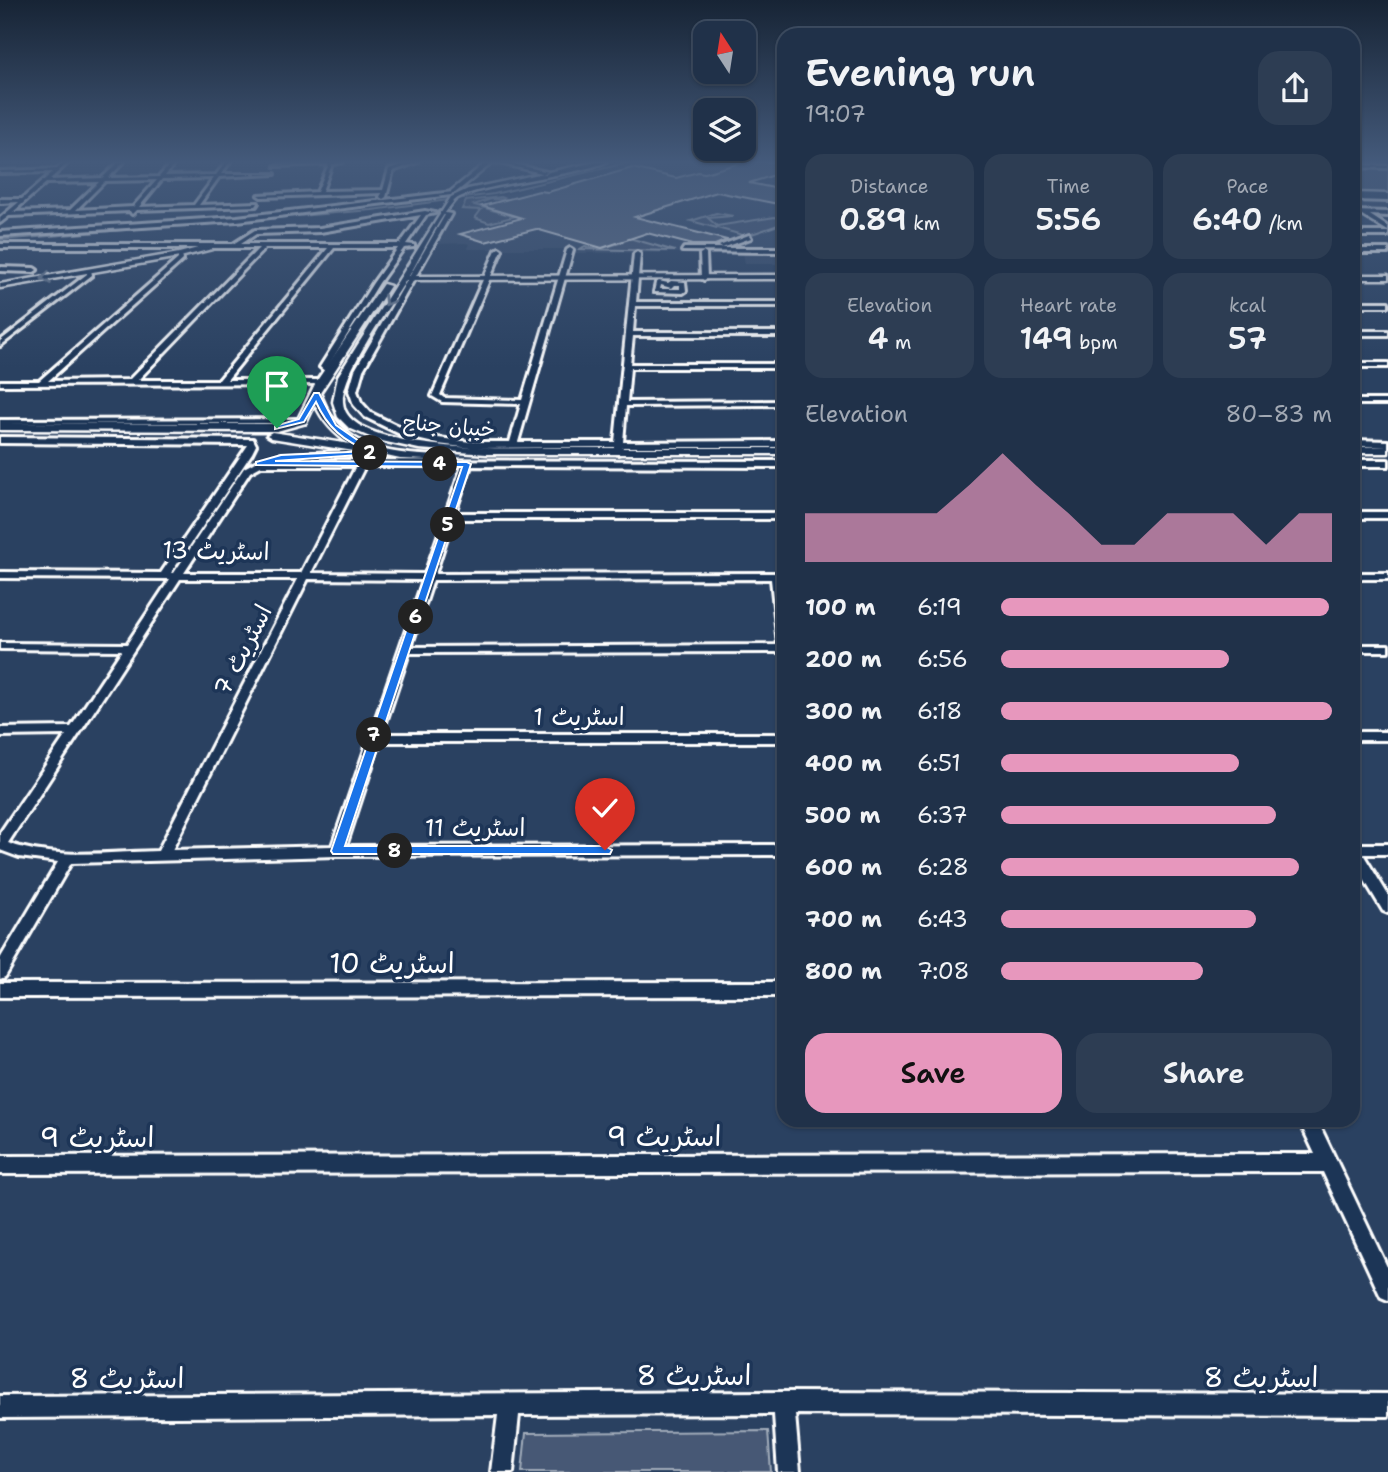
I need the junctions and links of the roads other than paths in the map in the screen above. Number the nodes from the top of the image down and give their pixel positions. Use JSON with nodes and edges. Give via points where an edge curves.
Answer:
{"nodes":[{"id":1,"x":65,"y":231,"type":"edge"},
{"id":2,"x":297,"y":231,"type":"edge"},
{"id":3,"x":416,"y":231,"type":"edge"},
{"id":4,"x":423,"y":231,"type":"edge"},
{"id":5,"x":427,"y":231,"type":"edge"},
{"id":6,"x":439,"y":231,"type":"edge"},
{"id":7,"x":0,"y":234,"type":"edge"},
{"id":8,"x":1360,"y":234,"type":"edge"},
{"id":9,"x":1388,"y":234,"type":"edge"},
{"id":10,"x":748,"y":237,"type":"dead end"},
{"id":11,"x":0,"y":246,"type":"edge"},
{"id":12,"x":412,"y":246,"type":"junction"},
{"id":13,"x":175,"y":247,"type":"junction"},
{"id":14,"x":209,"y":247,"type":"junction"},
{"id":15,"x":233,"y":247,"type":"junction"},
{"id":16,"x":263,"y":247,"type":"junction"},
{"id":17,"x":332,"y":247,"type":"junction"},
{"id":18,"x":401,"y":247,"type":"junction"},
{"id":19,"x":712,"y":249,"type":"junction"},
{"id":20,"x":499,"y":250,"type":"dead end"},
{"id":21,"x":570,"y":250,"type":"dead end"},
{"id":22,"x":684,"y":250,"type":"dead end"},
{"id":23,"x":777,"y":250,"type":"edge"},
{"id":24,"x":1360,"y":251,"type":"edge"},
{"id":25,"x":1388,"y":251,"type":"edge"},
{"id":26,"x":637,"y":254,"type":"dead end"},
{"id":27,"x":703,"y":254,"type":"dead end"},
{"id":28,"x":180,"y":255,"type":"junction"},
{"id":29,"x":0,"y":269,"type":"edge"},
{"id":30,"x":34,"y":271,"type":"junction"},
{"id":31,"x":89,"y":271,"type":"junction"},
{"id":32,"x":0,"y":276,"type":"edge"},
{"id":33,"x":777,"y":277,"type":"edge"},
{"id":34,"x":1360,"y":277,"type":"edge"},
{"id":35,"x":1388,"y":277,"type":"edge"},
{"id":36,"x":402,"y":278,"type":"junction"},
{"id":37,"x":413,"y":278,"type":"junction"},
{"id":38,"x":487,"y":278,"type":"junction"},
{"id":39,"x":560,"y":278,"type":"junction"},
{"id":40,"x":635,"y":278,"type":"junction"},
{"id":41,"x":704,"y":278,"type":"junction"},
{"id":42,"x":376,"y":284,"type":"junction"},
{"id":43,"x":387,"y":284,"type":"junction"},
{"id":44,"x":0,"y":286,"type":"edge"},
{"id":45,"x":633,"y":304,"type":"junction"},
{"id":46,"x":777,"y":304,"type":"edge"},
{"id":47,"x":1360,"y":304,"type":"edge"},
{"id":48,"x":1388,"y":304,"type":"edge"},
{"id":49,"x":1388,"y":332,"type":"edge"},
{"id":50,"x":1360,"y":333,"type":"edge"},
{"id":51,"x":629,"y":334,"type":"junction"},
{"id":52,"x":777,"y":334,"type":"edge"},
{"id":53,"x":0,"y":344,"type":"edge"},
{"id":54,"x":1360,"y":365,"type":"edge"},
{"id":55,"x":1388,"y":365,"type":"edge"},
{"id":56,"x":626,"y":366,"type":"junction"},
{"id":57,"x":777,"y":366,"type":"edge"},
{"id":58,"x":329,"y":370,"type":"junction"},
{"id":59,"x":347,"y":370,"type":"junction"},
{"id":60,"x":359,"y":370,"type":"junction"},
{"id":61,"x":132,"y":382,"type":"junction"},
{"id":62,"x":321,"y":382,"type":"junction"},
{"id":63,"x":0,"y":383,"type":"edge"},
{"id":64,"x":41,"y":383,"type":"junction"},
{"id":65,"x":221,"y":383,"type":"junction"},
{"id":66,"x":316,"y":394,"type":"junction"},
{"id":67,"x":527,"y":402,"type":"junction"},
{"id":68,"x":1360,"y":402,"type":"edge"},
{"id":69,"x":1388,"y":402,"type":"edge"},
{"id":70,"x":777,"y":403,"type":"edge"},
{"id":71,"x":623,"y":404,"type":"junction"},
{"id":72,"x":0,"y":422,"type":"edge"},
{"id":73,"x":299,"y":423,"type":"junction"},
{"id":74,"x":0,"y":427,"type":"edge"},
{"id":75,"x":284,"y":435,"type":"junction"},
{"id":76,"x":0,"y":437,"type":"edge"},
{"id":77,"x":1360,"y":443,"type":"edge"},
{"id":78,"x":777,"y":444,"type":"edge"},
{"id":79,"x":1388,"y":444,"type":"edge"},
{"id":80,"x":513,"y":445,"type":"junction"},
{"id":81,"x":470,"y":448,"type":"junction"},
{"id":82,"x":619,"y":448,"type":"junction"},
{"id":83,"x":1360,"y":450,"type":"edge"},
{"id":84,"x":1388,"y":450,"type":"edge"},
{"id":85,"x":777,"y":451,"type":"edge"},
{"id":86,"x":383,"y":453,"type":"junction"},
{"id":87,"x":1360,"y":457,"type":"edge"},
{"id":88,"x":1388,"y":457,"type":"edge"},
{"id":89,"x":777,"y":458,"type":"edge"},
{"id":90,"x":259,"y":463,"type":"junction"},
{"id":91,"x":1360,"y":463,"type":"edge"},
{"id":92,"x":1388,"y":463,"type":"edge"},
{"id":93,"x":467,"y":464,"type":"junction"},
{"id":94,"x":777,"y":464,"type":"edge"},
{"id":95,"x":360,"y":465,"type":"junction"},
{"id":96,"x":1360,"y":515,"type":"edge"},
{"id":97,"x":1388,"y":515,"type":"edge"},
{"id":98,"x":451,"y":516,"type":"junction"},
{"id":99,"x":777,"y":516,"type":"edge"},
{"id":100,"x":0,"y":575,"type":"edge"},
{"id":101,"x":171,"y":575,"type":"junction"},
{"id":102,"x":777,"y":575,"type":"edge"},
{"id":103,"x":1360,"y":576,"type":"edge"},
{"id":104,"x":1388,"y":576,"type":"edge"},
{"id":105,"x":303,"y":577,"type":"junction"},
{"id":106,"x":430,"y":578,"type":"junction"},
{"id":107,"x":0,"y":646,"type":"edge"},
{"id":108,"x":131,"y":647,"type":"junction"},
{"id":109,"x":777,"y":648,"type":"edge"},
{"id":110,"x":1360,"y":648,"type":"edge"},
{"id":111,"x":1388,"y":648,"type":"edge"},
{"id":112,"x":405,"y":650,"type":"junction"},
{"id":113,"x":75,"y":731,"type":"junction"},
{"id":114,"x":0,"y":732,"type":"edge"},
{"id":115,"x":1360,"y":736,"type":"edge"},
{"id":116,"x":1388,"y":736,"type":"edge"},
{"id":117,"x":374,"y":738,"type":"junction"},
{"id":118,"x":777,"y":738,"type":"edge"},
{"id":119,"x":0,"y":845,"type":"edge"},
{"id":120,"x":1388,"y":849,"type":"edge"},
{"id":121,"x":777,"y":850,"type":"edge"},
{"id":122,"x":1360,"y":850,"type":"edge"},
{"id":123,"x":337,"y":851,"type":"junction"},
{"id":124,"x":163,"y":854,"type":"junction"},
{"id":125,"x":67,"y":859,"type":"junction"},
{"id":126,"x":1360,"y":861,"type":"edge"},
{"id":127,"x":1388,"y":907,"type":"edge"},
{"id":128,"x":0,"y":973,"type":"edge"},
{"id":129,"x":777,"y":989,"type":"edge"},
{"id":130,"x":0,"y":990,"type":"edge"},
{"id":131,"x":1311,"y":1127,"type":"edge"},
{"id":132,"x":1328,"y":1163,"type":"junction"},
{"id":133,"x":0,"y":1166,"type":"edge"},
{"id":134,"x":1388,"y":1290,"type":"edge"},
{"id":135,"x":784,"y":1403,"type":"junction"},
{"id":136,"x":510,"y":1405,"type":"junction"},
{"id":137,"x":1388,"y":1405,"type":"edge"},
{"id":138,"x":0,"y":1407,"type":"edge"},
{"id":139,"x":502,"y":1472,"type":"edge"},
{"id":140,"x":789,"y":1472,"type":"edge"}],
"edges":[{"from":1,"to":7,"type":"street"},
{"from":2,"to":15,"type":"street","via":[[255,232]]},
{"from":3,"to":18,"type":"street"},
{"from":4,"to":12,"type":"main road","name":"خیبان جناح"},
{"from":5,"to":36,"type":"main road","name":"خیبان جناح"},
{"from":6,"to":37,"type":"street"},
{"from":8,"to":9,"type":"street"},
{"from":10,"to":19,"type":"street"},
{"from":11,"to":13,"type":"street"},
{"from":12,"to":18,"type":"street"},
{"from":12,"to":43,"type":"main road","name":"خیبان جناح"},
{"from":13,"to":14,"type":"street"},
{"from":13,"to":30,"type":"main road"},
{"from":14,"to":15,"type":"street"},
{"from":14,"to":28,"type":"main road"},
{"from":15,"to":16,"type":"street"},
{"from":16,"to":17,"type":"street"},
{"from":16,"to":61,"type":"street"},
{"from":17,"to":18,"type":"street"},
{"from":17,"to":65,"type":"street"},
{"from":18,"to":42,"type":"street"},
{"from":19,"to":22,"type":"street"},
{"from":19,"to":23,"type":"street"},
{"from":20,"to":38,"type":"street"},
{"from":21,"to":39,"type":"street"},
{"from":24,"to":25,"type":"street"},
{"from":26,"to":40,"type":"street"},
{"from":27,"to":41,"type":"street"},
{"from":28,"to":31,"type":"main road"},
{"from":28,"to":64,"type":"street"},
{"from":29,"to":30,"type":"street"},
{"from":30,"to":32,"type":"main road"},
{"from":31,"to":44,"type":"main road","one_way":true},
{"from":31,"to":53,"type":"street"},
{"from":33,"to":41,"type":"main road"},
{"from":34,"to":35,"type":"main road"},
{"from":36,"to":37,"type":"main road"},
{"from":36,"to":59,"type":"main road","name":"خیبان جناح","one_way":true},
{"from":37,"to":38,"type":"main road"},
{"from":37,"to":60,"type":"street"},
{"from":38,"to":39,"type":"main road"},
{"from":38,"to":67,"type":"street","via":[[436,396],[442,400]]},
{"from":39,"to":40,"type":"main road"},
{"from":39,"to":67,"type":"street"},
{"from":40,"to":41,"type":"main road"},
{"from":40,"to":45,"type":"street"},
{"from":42,"to":43,"type":"street"},
{"from":42,"to":58,"type":"street","via":[[324,367]]},
{"from":43,"to":58,"type":"main road","name":"خیبان جناح"},
{"from":45,"to":46,"type":"street"},
{"from":45,"to":51,"type":"street"},
{"from":47,"to":48,"type":"street"},
{"from":49,"to":50,"type":"street"},
{"from":51,"to":52,"type":"street"},
{"from":51,"to":56,"type":"street"},
{"from":54,"to":55,"type":"street"},
{"from":56,"to":57,"type":"street"},
{"from":56,"to":71,"type":"street"},
{"from":58,"to":62,"type":"main road","name":"خیبان جناح"},
{"from":59,"to":60,"type":"street"},
{"from":59,"to":81,"type":"main road","name":"خیبان جناح","via":[[338,402],[343,417],[353,426],[404,444]]},
{"from":60,"to":81,"type":"street","via":[[353,391],[368,415],[422,438]]},
{"from":61,"to":64,"type":"street"},
{"from":61,"to":65,"type":"street"},
{"from":62,"to":65,"type":"street"},
{"from":62,"to":66,"type":"main road","name":"خیبان جناح"},
{"from":63,"to":64,"type":"street"},
{"from":66,"to":73,"type":"main road","name":"خیبان جناح"},
{"from":66,"to":86,"type":"main road","name":"خیبان جناح","via":[[334,427],[359,445]]},
{"from":67,"to":80,"type":"street"},
{"from":68,"to":69,"type":"street"},
{"from":70,"to":71,"type":"street"},
{"from":71,"to":82,"type":"street"},
{"from":72,"to":73,"type":"street"},
{"from":73,"to":74,"type":"main road","via":[[277,428]]},
{"from":73,"to":75,"type":"main road","name":"خیبان جناح","via":[[309,429]]},
{"from":75,"to":76,"type":"main road"},
{"from":75,"to":86,"type":"main road"},
{"from":76,"to":101,"type":"street","via":[[250,441],[242,463]]},
{"from":77,"to":79,"type":"street"},
{"from":78,"to":82,"type":"street"},
{"from":80,"to":81,"type":"street"},
{"from":80,"to":82,"type":"street"},
{"from":81,"to":82,"type":"main road","name":"خیبان جناح"},
{"from":82,"to":85,"type":"main road","name":"خیبان جناح"},
{"from":83,"to":84,"type":"main road"},
{"from":86,"to":89,"type":"main road","name":"خیبان جناح","via":[[427,458]]},
{"from":86,"to":90,"type":"main road","via":[[281,457]]},
{"from":87,"to":88,"type":"main road"},
{"from":90,"to":95,"type":"street"},
{"from":90,"to":101,"type":"street","via":[[247,470]]},
{"from":91,"to":92,"type":"street"},
{"from":93,"to":94,"type":"street"},
{"from":93,"to":95,"type":"street"},
{"from":93,"to":98,"type":"street"},
{"from":95,"to":105,"type":"street","name":"اسٹریٹ 7"},
{"from":96,"to":97,"type":"street"},
{"from":98,"to":99,"type":"street"},
{"from":98,"to":106,"type":"street"},
{"from":100,"to":101,"type":"street","name":"اسٹریٹ 13"},
{"from":101,"to":105,"type":"street","name":"اسٹریٹ 13"},
{"from":101,"to":108,"type":"street"},
{"from":102,"to":106,"type":"street","name":"اسٹریٹ 13"},
{"from":103,"to":104,"type":"street"},
{"from":105,"to":106,"type":"street","name":"اسٹریٹ 13"},
{"from":105,"to":124,"type":"street","name":"اسٹریٹ 7"},
{"from":106,"to":112,"type":"street"},
{"from":107,"to":108,"type":"street"},
{"from":108,"to":113,"type":"street"},
{"from":109,"to":112,"type":"street"},
{"from":110,"to":111,"type":"street"},
{"from":112,"to":117,"type":"street"},
{"from":113,"to":114,"type":"street"},
{"from":113,"to":119,"type":"street"},
{"from":115,"to":116,"type":"street"},
{"from":117,"to":118,"type":"street","name":"اسٹریٹ 1"},
{"from":117,"to":123,"type":"street"},
{"from":119,"to":125,"type":"street","name":"اسٹریٹ 11"},
{"from":120,"to":122,"type":"street"},
{"from":121,"to":123,"type":"street","name":"اسٹریٹ 11"},
{"from":123,"to":124,"type":"street","name":"اسٹریٹ 11"},
{"from":124,"to":125,"type":"street","name":"اسٹریٹ 11"},
{"from":125,"to":128,"type":"street"},
{"from":126,"to":127,"type":"street"},
{"from":129,"to":130,"type":"street","name":"اسٹریٹ 10"},
{"from":131,"to":132,"type":"street"},
{"from":132,"to":133,"type":"street","name":"اسٹریٹ 9"},
{"from":132,"to":134,"type":"street"},
{"from":135,"to":136,"type":"street","name":"اسٹریٹ 8"},
{"from":135,"to":137,"type":"street","name":"اسٹریٹ 8"},
{"from":135,"to":140,"type":"street"},
{"from":136,"to":138,"type":"street","name":"اسٹریٹ 8"},
{"from":136,"to":139,"type":"street"}]}
